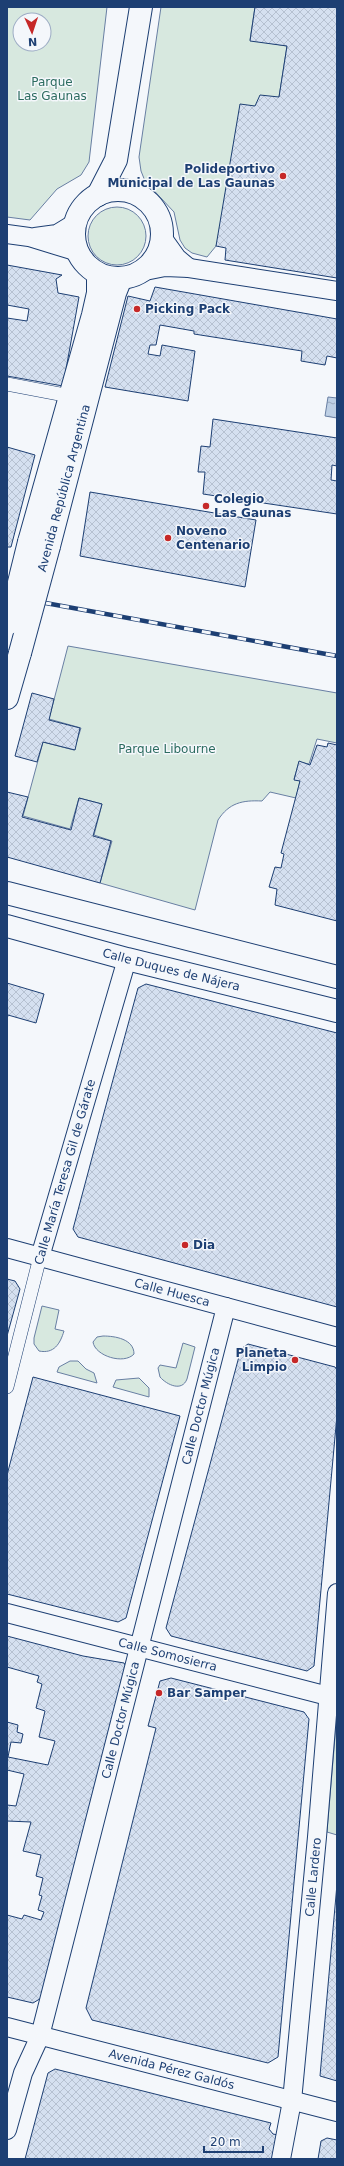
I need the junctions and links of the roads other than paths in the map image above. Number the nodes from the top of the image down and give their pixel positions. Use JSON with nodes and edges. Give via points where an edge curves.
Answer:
{"nodes":[{"id":1,"x":141,"y":7,"type":"edge"},
{"id":2,"x":118,"y":147,"type":"junction"},
{"id":3,"x":132,"y":192,"type":"junction"},
{"id":4,"x":98,"y":195,"type":"junction"},
{"id":5,"x":75,"y":223,"type":"junction"},
{"id":6,"x":7,"y":234,"type":"edge"},
{"id":7,"x":29,"y":237,"type":"junction"},
{"id":8,"x":162,"y":237,"type":"junction"},
{"id":9,"x":78,"y":252,"type":"junction"},
{"id":10,"x":189,"y":268,"type":"junction"},
{"id":11,"x":98,"y":274,"type":"junction"},
{"id":12,"x":130,"y":275,"type":"junction"},
{"id":13,"x":337,"y":291,"type":"edge"},
{"id":14,"x":7,"y":384,"type":"edge"},
{"id":15,"x":70,"y":396,"type":"junction"},
{"id":16,"x":39,"y":544,"type":"junction"},
{"id":17,"x":8,"y":628,"type":"edge"},
{"id":18,"x":7,"y":698,"type":"edge"},
{"id":19,"x":7,"y":893,"type":"edge"},
{"id":20,"x":7,"y":926,"type":"edge"},
{"id":21,"x":127,"y":959,"type":"junction"},
{"id":22,"x":337,"y":977,"type":"edge"},
{"id":23,"x":337,"y":1011,"type":"edge"},
{"id":24,"x":7,"y":1248,"type":"edge"},
{"id":25,"x":40,"y":1257,"type":"junction"},
{"id":26,"x":226,"y":1307,"type":"junction"},
{"id":27,"x":337,"y":1337,"type":"edge"},
{"id":28,"x":7,"y":1387,"type":"edge"},
{"id":29,"x":337,"y":1593,"type":"edge"},
{"id":30,"x":7,"y":1613,"type":"edge"},
{"id":31,"x":139,"y":1647,"type":"junction"},
{"id":32,"x":328,"y":1696,"type":"junction"},
{"id":33,"x":7,"y":2028,"type":"edge"},
{"id":34,"x":40,"y":2036,"type":"junction"},
{"id":35,"x":292,"y":2101,"type":"junction"},
{"id":36,"x":337,"y":2112,"type":"edge"},
{"id":37,"x":7,"y":2130,"type":"edge"},
{"id":38,"x":281,"y":2159,"type":"edge"}],
"edges":[{"from":1,"to":2,"type":"main road"},
{"from":2,"to":3,"type":"main road","via":[[122,176]]},
{"from":2,"to":4,"type":"main road","via":[[116,160]]},
{"from":3,"to":4,"type":"main road","via":[[118,190]]},
{"from":3,"to":8,"type":"main road","via":[[145,199],[155,209],[161,223]]},
{"from":4,"to":5,"type":"main road","via":[[81,210]]},
{"from":5,"to":7,"type":"street","via":[[56,234]]},
{"from":5,"to":9,"type":"main road","via":[[74,238]]},
{"from":6,"to":7,"type":"street"},
{"from":7,"to":9,"type":"street"},
{"from":8,"to":10,"type":"street","via":[[177,258]]},
{"from":8,"to":12,"type":"main road","via":[[159,251],[151,264]]},
{"from":9,"to":11,"type":"main road","via":[[86,264]]},
{"from":10,"to":12,"type":"street","via":[[165,267]]},
{"from":10,"to":13,"type":"street"},
{"from":11,"to":12,"type":"main road","via":[[111,278]]},
{"from":11,"to":15,"type":"main road","name":"Avenida República Argentina","via":[[98,293]]},
{"from":12,"to":16,"type":"main road","name":"Avenida República Argentina","via":[[115,293]]},
{"from":14,"to":15,"type":"street"},
{"from":15,"to":16,"type":"main road","name":"Avenida República Argentina"},
{"from":16,"to":17,"type":"main road","name":"Avenida República Argentina","bridge":true},
{"from":16,"to":18,"type":"main road","name":"Avenida República Argentina","bridge":true,"via":[[20,653]]},
{"from":19,"to":22,"type":"main road"},
{"from":20,"to":21,"type":"main road","name":"Calle Duques de Nájera"},
{"from":21,"to":23,"type":"main road","name":"Calle Duques de Nájera"},
{"from":21,"to":25,"type":"street","name":"Calle María Teresa Gil de Gárate"},
{"from":24,"to":25,"type":"street","name":"Calle Huesca"},
{"from":25,"to":26,"type":"street","name":"Calle Huesca"},
{"from":25,"to":28,"type":"street","name":"Calle María Teresa Gil de Gárate"},
{"from":26,"to":27,"type":"street","name":"Calle Huesca"},
{"from":26,"to":31,"type":"street","name":"Calle Doctor Múgica"},
{"from":29,"to":32,"type":"street","name":"Calle Lardero"},
{"from":30,"to":31,"type":"street","name":"Calle Somosierra"},
{"from":31,"to":32,"type":"street","name":"Calle Somosierra"},
{"from":31,"to":34,"type":"street","name":"Calle Doctor Múgica"},
{"from":32,"to":35,"type":"street","name":"Calle Lardero"},
{"from":33,"to":34,"type":"street","name":"Avenida Pérez Galdós"},
{"from":34,"to":35,"type":"street","name":"Avenida Pérez Galdós"},
{"from":34,"to":37,"type":"street","name":"Calle Doctor Múgica","via":[[23,2073]]},
{"from":35,"to":36,"type":"street","name":"Avenida Pérez Galdós"},
{"from":35,"to":38,"type":"street","name":"Calle Lardero"}]}
